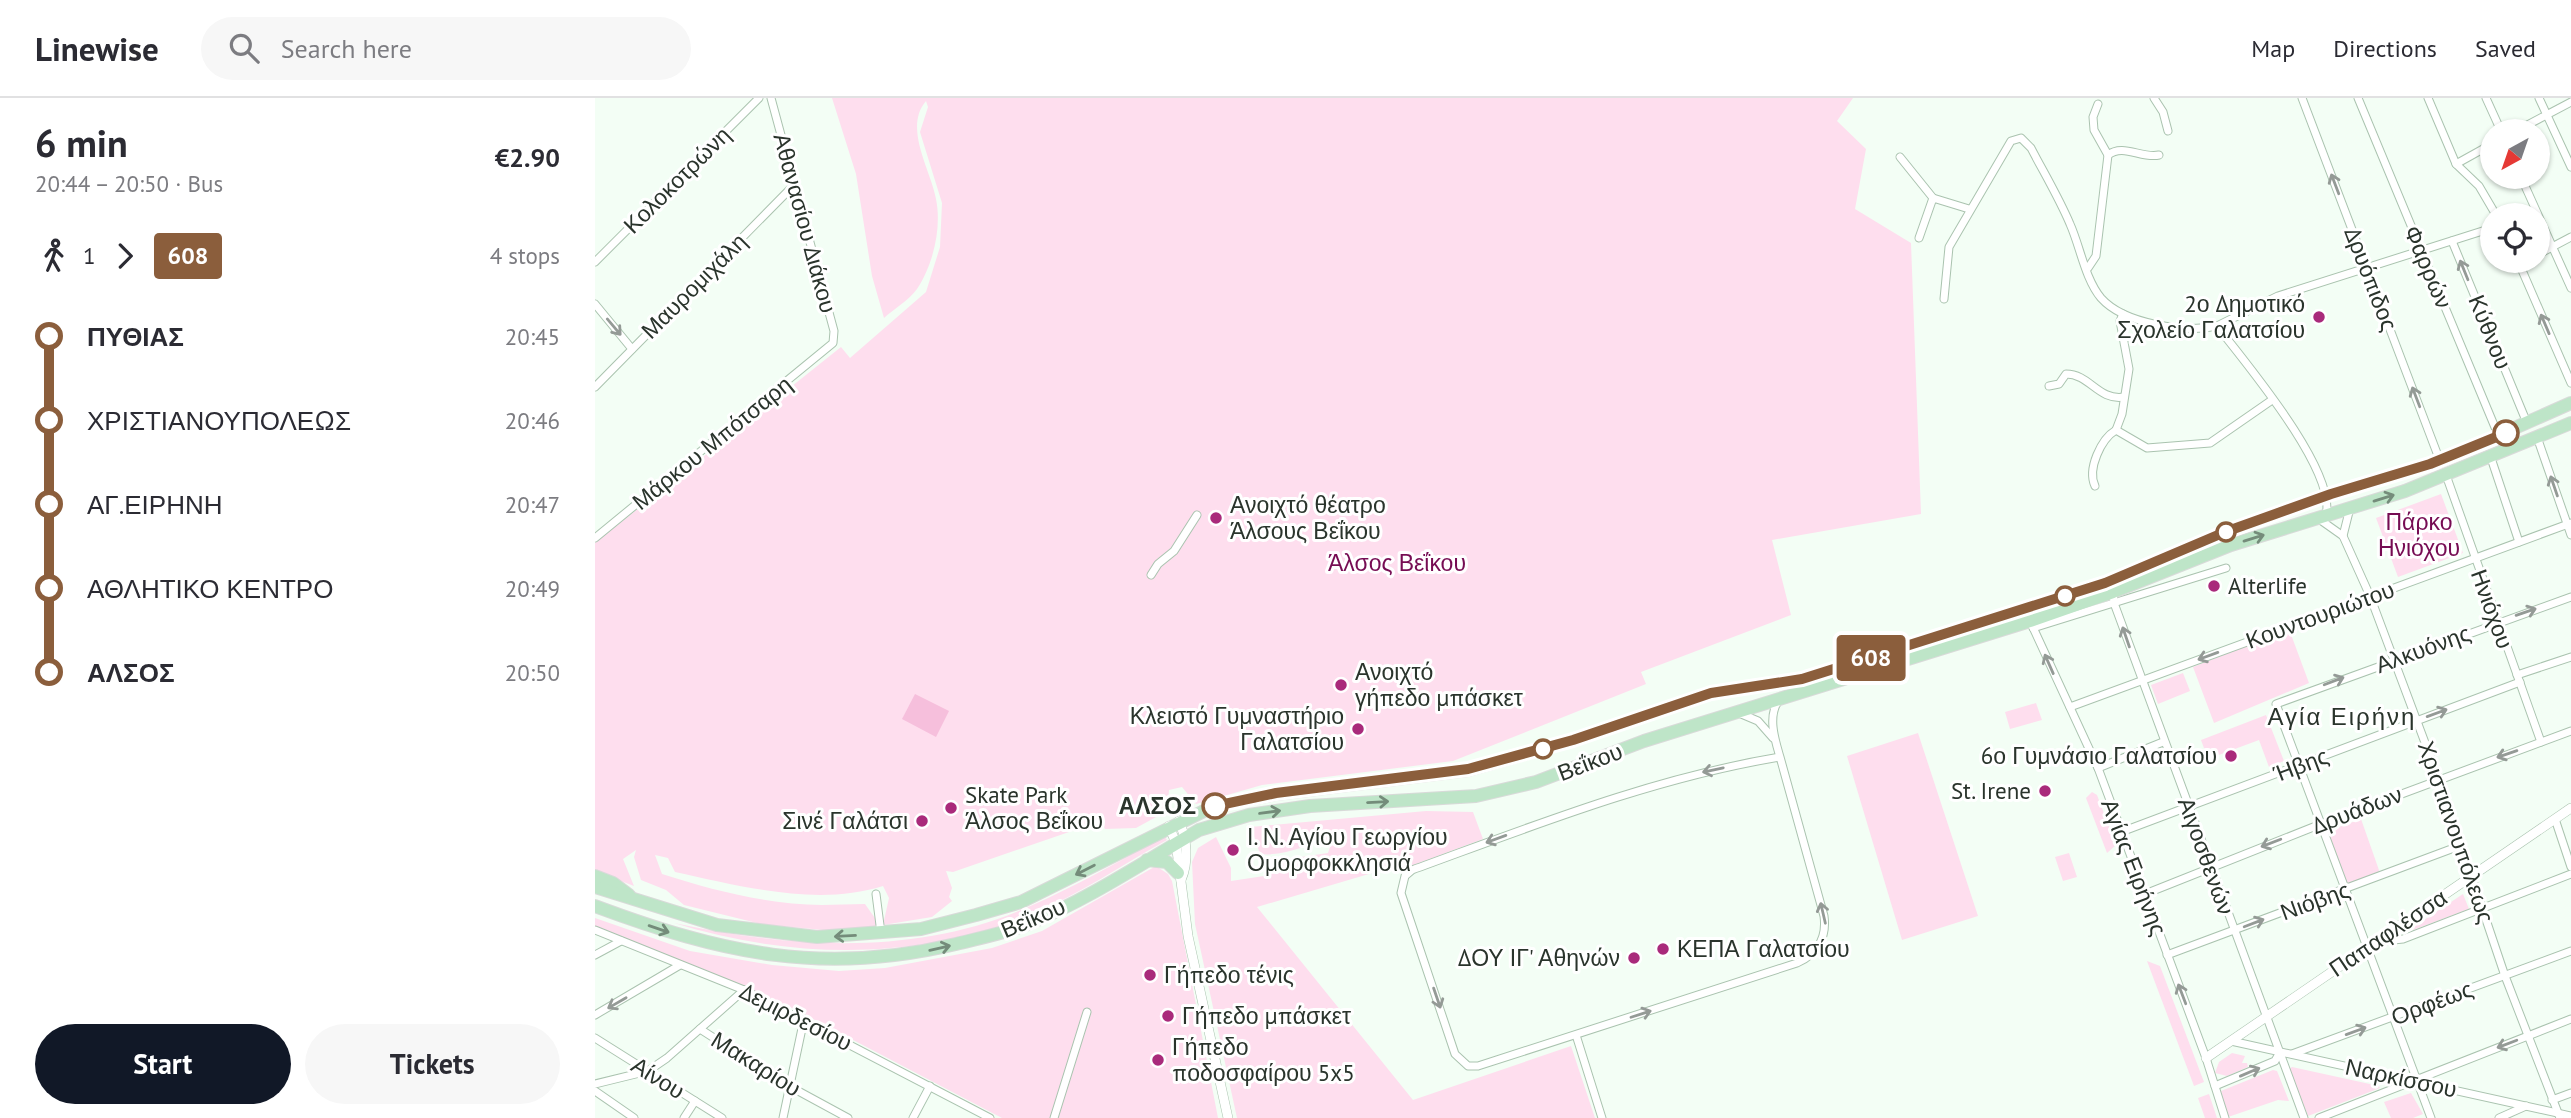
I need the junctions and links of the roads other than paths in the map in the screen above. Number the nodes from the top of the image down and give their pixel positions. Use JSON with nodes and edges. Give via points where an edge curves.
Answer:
{"nodes":[{"id":1,"x":759,"y":98,"type":"edge"},
{"id":2,"x":771,"y":98,"type":"edge"},
{"id":3,"x":2154,"y":98,"type":"edge"},
{"id":4,"x":2302,"y":98,"type":"edge"},
{"id":5,"x":2358,"y":98,"type":"edge"},
{"id":6,"x":2428,"y":98,"type":"edge"},
{"id":7,"x":2486,"y":98,"type":"edge"},
{"id":8,"x":2539,"y":98,"type":"edge"},
{"id":9,"x":2571,"y":102,"type":"edge"},
{"id":10,"x":2098,"y":104,"type":"dead end"},
{"id":11,"x":2547,"y":115,"type":"junction"},
{"id":12,"x":2496,"y":119,"type":"edge"},
{"id":13,"x":2539,"y":119,"type":"edge"},
{"id":14,"x":2168,"y":131,"type":"dead end"},
{"id":15,"x":2480,"y":151,"type":"edge"},
{"id":16,"x":2108,"y":155,"type":"junction"},
{"id":17,"x":2159,"y":155,"type":"dead end"},
{"id":18,"x":1899,"y":158,"type":"dead end"},
{"id":19,"x":2456,"y":164,"type":"junction"},
{"id":20,"x":2571,"y":167,"type":"edge"},
{"id":21,"x":794,"y":185,"type":"junction"},
{"id":22,"x":2526,"y":189,"type":"edge"},
{"id":23,"x":1933,"y":198,"type":"junction"},
{"id":24,"x":2489,"y":203,"type":"edge"},
{"id":25,"x":1969,"y":209,"type":"junction"},
{"id":26,"x":2480,"y":232,"type":"edge"},
{"id":27,"x":2571,"y":237,"type":"edge"},
{"id":28,"x":1919,"y":238,"type":"dead end"},
{"id":29,"x":2452,"y":241,"type":"junction"},
{"id":30,"x":2553,"y":247,"type":"junction"},
{"id":31,"x":2550,"y":248,"type":"edge"},
{"id":32,"x":2421,"y":250,"type":"junction"},
{"id":33,"x":595,"y":261,"type":"edge"},
{"id":34,"x":2088,"y":268,"type":"junction"},
{"id":35,"x":2367,"y":269,"type":"junction"},
{"id":36,"x":2526,"y":273,"type":"edge"},
{"id":37,"x":2571,"y":288,"type":"edge"},
{"id":38,"x":1944,"y":299,"type":"dead end"},
{"id":39,"x":595,"y":304,"type":"edge"},
{"id":40,"x":2123,"y":314,"type":"junction"},
{"id":41,"x":2217,"y":326,"type":"junction"},
{"id":42,"x":830,"y":347,"type":"joint"},
{"id":43,"x":632,"y":349,"type":"junction"},
{"id":44,"x":2571,"y":383,"type":"edge"},
{"id":45,"x":2049,"y":386,"type":"dead end"},
{"id":46,"x":595,"y":387,"type":"edge"},
{"id":47,"x":2124,"y":397,"type":"junction"},
{"id":48,"x":2272,"y":400,"type":"junction"},
{"id":49,"x":2571,"y":403,"type":"edge"},
{"id":50,"x":2571,"y":423,"type":"edge"},
{"id":51,"x":2527,"y":424,"type":"junction"},
{"id":52,"x":2116,"y":430,"type":"junction"},
{"id":53,"x":2498,"y":437,"type":"junction"},
{"id":54,"x":2537,"y":438,"type":"junction"},
{"id":55,"x":2491,"y":458,"type":"junction"},
{"id":56,"x":2440,"y":461,"type":"junction"},
{"id":57,"x":2445,"y":475,"type":"junction"},
{"id":58,"x":2095,"y":486,"type":"dead end"},
{"id":59,"x":2325,"y":496,"type":"junction"},
{"id":60,"x":2350,"y":508,"type":"junction"},
{"id":61,"x":1197,"y":515,"type":"dead end"},
{"id":62,"x":2322,"y":518,"type":"junction"},
{"id":63,"x":2569,"y":524,"type":"edge"},
{"id":64,"x":2571,"y":535,"type":"edge"},
{"id":65,"x":2343,"y":536,"type":"junction"},
{"id":66,"x":595,"y":538,"type":"edge"},
{"id":67,"x":2519,"y":542,"type":"junction"},
{"id":68,"x":2474,"y":559,"type":"junction"},
{"id":69,"x":2226,"y":568,"type":"dead end"},
{"id":70,"x":1151,"y":575,"type":"dead end"},
{"id":71,"x":2370,"y":596,"type":"junction"},
{"id":72,"x":2571,"y":597,"type":"edge"},
{"id":73,"x":2114,"y":598,"type":"junction"},
{"id":74,"x":2497,"y":623,"type":"junction"},
{"id":75,"x":2031,"y":625,"type":"junction"},
{"id":76,"x":2571,"y":657,"type":"edge"},
{"id":77,"x":2392,"y":659,"type":"junction"},
{"id":78,"x":2518,"y":679,"type":"junction"},
{"id":79,"x":2140,"y":681,"type":"junction"},
{"id":80,"x":1779,"y":699,"type":"junction"},
{"id":81,"x":2070,"y":707,"type":"junction"},
{"id":82,"x":1737,"y":712,"type":"junction"},
{"id":83,"x":2417,"y":721,"type":"junction"},
{"id":84,"x":2571,"y":731,"type":"edge"},
{"id":85,"x":1774,"y":738,"type":"junction"},
{"id":86,"x":2163,"y":742,"type":"junction"},
{"id":87,"x":2541,"y":742,"type":"junction"},
{"id":88,"x":1780,"y":757,"type":"junction"},
{"id":89,"x":2299,"y":765,"type":"junction"},
{"id":90,"x":2098,"y":768,"type":"junction"},
{"id":91,"x":2438,"y":780,"type":"junction"},
{"id":92,"x":2187,"y":807,"type":"junction"},
{"id":93,"x":2571,"y":808,"type":"edge"},
{"id":94,"x":2555,"y":819,"type":"junction"},
{"id":95,"x":1174,"y":824,"type":"junction"},
{"id":96,"x":2321,"y":824,"type":"junction"},
{"id":97,"x":2121,"y":832,"type":"junction"},
{"id":98,"x":1181,"y":840,"type":"junction"},
{"id":99,"x":2462,"y":845,"type":"junction"},
{"id":100,"x":1146,"y":860,"type":"junction"},
{"id":101,"x":2210,"y":867,"type":"junction"},
{"id":102,"x":2571,"y":867,"type":"edge"},
{"id":103,"x":2571,"y":874,"type":"edge"},
{"id":104,"x":595,"y":876,"type":"edge"},
{"id":105,"x":1180,"y":876,"type":"junction"},
{"id":106,"x":2472,"y":876,"type":"junction"},
{"id":107,"x":595,"y":887,"type":"edge"},
{"id":108,"x":2345,"y":889,"type":"junction"},
{"id":109,"x":876,"y":894,"type":"dead end"},
{"id":110,"x":2145,"y":894,"type":"junction"},
{"id":111,"x":637,"y":902,"type":"junction"},
{"id":112,"x":595,"y":906,"type":"edge"},
{"id":113,"x":2483,"y":908,"type":"junction"},
{"id":114,"x":595,"y":930,"type":"edge"},
{"id":115,"x":2234,"y":931,"type":"junction"},
{"id":116,"x":881,"y":933,"type":"junction"},
{"id":117,"x":621,"y":942,"type":"junction"},
{"id":118,"x":2371,"y":944,"type":"junction"},
{"id":119,"x":2571,"y":951,"type":"edge"},
{"id":120,"x":595,"y":956,"type":"edge"},
{"id":121,"x":2167,"y":956,"type":"junction"},
{"id":122,"x":680,"y":965,"type":"junction"},
{"id":123,"x":2505,"y":976,"type":"junction"},
{"id":124,"x":744,"y":990,"type":"junction"},
{"id":125,"x":1087,"y":1012,"type":"dead end"},
{"id":126,"x":595,"y":1015,"type":"edge"},
{"id":127,"x":2266,"y":1017,"type":"junction"},
{"id":128,"x":2393,"y":1018,"type":"junction"},
{"id":129,"x":804,"y":1019,"type":"junction"},
{"id":130,"x":2571,"y":1019,"type":"edge"},
{"id":131,"x":700,"y":1029,"type":"junction"},
{"id":132,"x":1576,"y":1035,"type":"junction"},
{"id":133,"x":2528,"y":1036,"type":"junction"},
{"id":134,"x":595,"y":1038,"type":"edge"},
{"id":135,"x":2231,"y":1041,"type":"junction"},
{"id":136,"x":2280,"y":1052,"type":"junction"},
{"id":137,"x":2292,"y":1055,"type":"junction"},
{"id":138,"x":2206,"y":1058,"type":"junction"},
{"id":139,"x":648,"y":1071,"type":"junction"},
{"id":140,"x":2415,"y":1081,"type":"junction"},
{"id":141,"x":595,"y":1084,"type":"edge"},
{"id":142,"x":789,"y":1086,"type":"junction"},
{"id":143,"x":930,"y":1086,"type":"junction"},
{"id":144,"x":2215,"y":1086,"type":"junction"},
{"id":145,"x":595,"y":1091,"type":"edge"},
{"id":146,"x":2571,"y":1093,"type":"edge"},
{"id":147,"x":2552,"y":1100,"type":"junction"},
{"id":148,"x":695,"y":1101,"type":"junction"},
{"id":149,"x":2526,"y":1106,"type":"junction"},
{"id":150,"x":2559,"y":1116,"type":"edge"},
{"id":151,"x":2571,"y":1116,"type":"edge"},
{"id":152,"x":634,"y":1118,"type":"edge"},
{"id":153,"x":684,"y":1118,"type":"edge"},
{"id":154,"x":722,"y":1118,"type":"edge"},
{"id":155,"x":783,"y":1118,"type":"edge"},
{"id":156,"x":848,"y":1118,"type":"edge"},
{"id":157,"x":913,"y":1118,"type":"edge"},
{"id":158,"x":990,"y":1118,"type":"edge"},
{"id":159,"x":1054,"y":1118,"type":"edge"},
{"id":160,"x":1228,"y":1118,"type":"edge"},
{"id":161,"x":1602,"y":1118,"type":"edge"},
{"id":162,"x":2225,"y":1118,"type":"edge"},
{"id":163,"x":2304,"y":1118,"type":"edge"},
{"id":164,"x":2319,"y":1118,"type":"edge"},
{"id":165,"x":2431,"y":1118,"type":"edge"},
{"id":166,"x":2499,"y":1118,"type":"edge"}],
"edges":[{"from":1,"to":33,"type":"street","name":"Κολοκοτρώνη"},
{"from":2,"to":21,"type":"street","name":"Αθανασίου Διάκου"},
{"from":3,"to":14,"type":"street"},
{"from":35,"to":4,"type":"street","name":"Δρυόπιδος","one_way":true},
{"from":5,"to":32,"type":"street","name":"Φαρρών"},
{"from":6,"to":19,"type":"street"},
{"from":7,"to":12,"type":"street"},
{"from":8,"to":11,"type":"street"},
{"from":9,"to":11,"type":"street"},
{"from":10,"to":16,"type":"street","via":[[2094,130]]},
{"from":11,"to":13,"type":"street"},
{"from":11,"to":20,"type":"street"},
{"from":15,"to":19,"type":"street"},
{"from":16,"to":17,"type":"street","via":[[2121,150]]},
{"from":16,"to":34,"type":"street","via":[[2096,256]]},
{"from":18,"to":23,"type":"street"},
{"from":19,"to":24,"type":"street"},
{"from":21,"to":42,"type":"street","name":"Αθανασίου Διάκου","via":[[834,331]]},
{"from":21,"to":43,"type":"street","name":"Μαυρομιχάλη"},
{"from":22,"to":30,"type":"street"},
{"from":23,"to":25,"type":"street"},
{"from":23,"to":28,"type":"street"},
{"from":25,"to":34,"type":"street","via":[[2011,141],[2021,138],[2031,148],[2070,222]]},
{"from":25,"to":38,"type":"street","via":[[1949,247]]},
{"from":26,"to":29,"type":"street"},
{"from":27,"to":30,"type":"street"},
{"from":29,"to":32,"type":"street"},
{"from":51,"to":29,"type":"street","name":"Κύθνου","one_way":true},
{"from":30,"to":31,"type":"street"},
{"from":30,"to":37,"type":"street"},
{"from":32,"to":35,"type":"street"},
{"from":32,"to":53,"type":"street","name":"Φαρρών"},
{"from":34,"to":40,"type":"street","via":[[2101,298]]},
{"from":35,"to":41,"type":"street","via":[[2278,296]]},
{"from":56,"to":35,"type":"street","name":"Δρυόπιδος","one_way":true},
{"from":44,"to":36,"type":"street","one_way":true},
{"from":39,"to":43,"type":"street","one_way":true},
{"from":40,"to":41,"type":"street","via":[[2175,328]]},
{"from":40,"to":47,"type":"street","via":[[2120,321],[2129,369]]},
{"from":41,"to":48,"type":"street"},
{"from":42,"to":66,"type":"street","name":"Μάρκου Μπότσαρη"},
{"from":43,"to":46,"type":"street","name":"Μαυρομιχάλη"},
{"from":45,"to":47,"type":"street","via":[[2073,374],[2105,396]]},
{"from":47,"to":52,"type":"street"},
{"from":48,"to":52,"type":"street","via":[[2210,443],[2147,449]]},
{"from":48,"to":59,"type":"street","via":[[2313,458]]},
{"from":49,"to":51,"type":"main road","name":"Βεΐκου"},
{"from":50,"to":54,"type":"main road","name":"Βεΐκου"},
{"from":51,"to":53,"type":"main road","name":"Βεΐκου"},
{"from":52,"to":58,"type":"street","via":[[2105,441],[2092,470]]},
{"from":53,"to":56,"type":"main road","name":"Βεΐκου"},
{"from":54,"to":55,"type":"main road","name":"Βεΐκου"},
{"from":63,"to":54,"type":"street","one_way":true},
{"from":55,"to":57,"type":"main road","name":"Βεΐκου"},
{"from":55,"to":67,"type":"street"},
{"from":56,"to":59,"type":"main road","name":"Βεΐκου"},
{"from":60,"to":57,"type":"main road","name":"Βεΐκου","one_way":true},
{"from":57,"to":68,"type":"street","name":"Ηνιόχου"},
{"from":59,"to":62,"type":"street"},
{"from":59,"to":95,"type":"main road","name":"Βεΐκου","via":[[2105,583],[1802,679],[1711,693],[1573,740],[1468,769],[1247,798],[1214,806]]},
{"from":60,"to":62,"type":"main road","name":"Βεΐκου"},
{"from":60,"to":65,"type":"street"},
{"from":61,"to":70,"type":"street","via":[[1174,551]]},
{"from":62,"to":65,"type":"street"},
{"from":73,"to":62,"type":"main road","name":"Βεΐκου","one_way":true,"via":[[2231,545]]},
{"from":63,"to":64,"type":"street"},
{"from":63,"to":67,"type":"street","name":"Κουντουριώτου"},
{"from":65,"to":71,"type":"street","name":"Χριστιανουπόλεως"},
{"from":67,"to":68,"type":"street","name":"Κουντουριώτου"},
{"from":68,"to":71,"type":"street","name":"Κουντουριώτου"},
{"from":68,"to":74,"type":"street","name":"Ηνιόχου"},
{"from":69,"to":73,"type":"street"},
{"from":71,"to":77,"type":"street","name":"Χριστιανουπόλεως"},
{"from":71,"to":79,"type":"street","name":"Κουντουριώτου","one_way":true},
{"from":74,"to":72,"type":"street","name":"Αλκυόνης","one_way":true},
{"from":73,"to":75,"type":"main road","name":"Βεΐκου"},
{"from":79,"to":73,"type":"street","name":"Αιγοσθενών","one_way":true},
{"from":74,"to":77,"type":"street","name":"Αλκυόνης"},
{"from":74,"to":78,"type":"street","name":"Ηνιόχου"},
{"from":75,"to":80,"type":"main road","name":"Βεΐκου"},
{"from":81,"to":75,"type":"street","name":"Αγίας Ειρήνης","one_way":true},
{"from":76,"to":78,"type":"street","name":"Ήβης"},
{"from":77,"to":83,"type":"street","name":"Χριστιανουπόλεως"},
{"from":89,"to":77,"type":"street","name":"Αλκυόνης","one_way":true,"via":[[2276,704]]},
{"from":83,"to":78,"type":"street","name":"Ήβης","one_way":true},
{"from":78,"to":87,"type":"street","name":"Ηνιόχου"},
{"from":79,"to":81,"type":"street","name":"Κουντουριώτου"},
{"from":79,"to":86,"type":"street","name":"Αιγοσθενών"},
{"from":80,"to":82,"type":"main road","name":"Βεΐκου"},
{"from":80,"to":85,"type":"street","via":[[1774,708]]},
{"from":81,"to":90,"type":"street","name":"Αγίας Ειρήνης"},
{"from":82,"to":85,"type":"street","via":[[1758,722]]},
{"from":98,"to":82,"type":"main road","name":"Βεΐκου","one_way":true,"via":[[1249,815],[1310,806],[1476,796],[1517,788]]},
{"from":83,"to":89,"type":"street","name":"Ήβης"},
{"from":83,"to":91,"type":"street","name":"Χριστιανουπόλεως"},
{"from":84,"to":87,"type":"street","name":"Δρυάδων"},
{"from":85,"to":88,"type":"street"},
{"from":86,"to":90,"type":"street"},
{"from":86,"to":92,"type":"street","name":"Αιγοσθενών"},
{"from":87,"to":91,"type":"street","name":"Δρυάδων","one_way":true},
{"from":132,"to":88,"type":"street","one_way":true,"via":[[1797,963],[1819,946],[1824,916]]},
{"from":88,"to":132,"type":"street","one_way":true,"via":[[1669,780],[1509,834],[1405,876],[1401,893],[1461,1062],[1478,1066]]},
{"from":89,"to":92,"type":"street","name":"Ήβης"},
{"from":89,"to":96,"type":"street"},
{"from":90,"to":97,"type":"street","name":"Αγίας Ειρήνης"},
{"from":91,"to":96,"type":"street","name":"Δρυάδων"},
{"from":91,"to":99,"type":"street","name":"Χριστιανουπόλεως"},
{"from":92,"to":97,"type":"street","name":"Ήβης"},
{"from":92,"to":101,"type":"street","name":"Αιγοσθενών"},
{"from":93,"to":94,"type":"street","name":"Παπαφλέσσα"},
{"from":94,"to":102,"type":"street"},
{"from":94,"to":106,"type":"street","name":"Παπαφλέσσα"},
{"from":95,"to":98,"type":"street"},
{"from":95,"to":116,"type":"main road","name":"Βεΐκου","one_way":true,"via":[[1021,902],[921,929]]},
{"from":96,"to":101,"type":"street","name":"Δρυάδων","one_way":true},
{"from":96,"to":108,"type":"street"},
{"from":97,"to":110,"type":"street","name":"Αγίας Ειρήνης"},
{"from":98,"to":100,"type":"main road","name":"Βεΐκου"},
{"from":98,"to":105,"type":"street"},
{"from":99,"to":106,"type":"street","name":"Χριστιανουπόλεως"},
{"from":99,"to":108,"type":"street","name":"Νιόβης"},
{"from":100,"to":105,"type":"main road","via":[[1167,862]]},
{"from":112,"to":100,"type":"main road","name":"Βεΐκου","one_way":true,"via":[[682,937],[741,951],[817,961],[867,958],[924,952],[1028,924]]},
{"from":101,"to":110,"type":"street","name":"Δρυάδων"},
{"from":101,"to":115,"type":"street","name":"Αιγοσθενών"},
{"from":103,"to":113,"type":"street"},
{"from":104,"to":111,"type":"main road","via":[[613,883]]},
{"from":105,"to":160,"type":"street","via":[[1185,921]]},
{"from":106,"to":113,"type":"street","name":"Χριστιανουπόλεως"},
{"from":106,"to":118,"type":"street","name":"Παπαφλέσσα"},
{"from":107,"to":111,"type":"main road","name":"Βεΐκου"},
{"from":115,"to":108,"type":"street","name":"Νιόβης","one_way":true},
{"from":108,"to":118,"type":"street"},
{"from":109,"to":116,"type":"street"},
{"from":110,"to":121,"type":"street","name":"Αγίας Ειρήνης"},
{"from":116,"to":111,"type":"main road","name":"Βεΐκου","one_way":true,"via":[[817,937],[743,931]]},
{"from":113,"to":118,"type":"street","via":[[2403,939]]},
{"from":113,"to":123,"type":"street","name":"Χριστιανουπόλεως"},
{"from":114,"to":117,"type":"street","name":"Δεμιρδεσίου"},
{"from":115,"to":121,"type":"street","name":"Νιόβης"},
{"from":115,"to":127,"type":"street","name":"Αιγοσθενών"},
{"from":117,"to":120,"type":"street"},
{"from":117,"to":122,"type":"street","name":"Δεμιρδεσίου"},
{"from":118,"to":127,"type":"street","name":"Παπαφλέσσα"},
{"from":118,"to":128,"type":"street"},
{"from":119,"to":123,"type":"street","name":"Ορφέως"},
{"from":138,"to":121,"type":"street","name":"Αγίας Ειρήνης","one_way":true},
{"from":122,"to":124,"type":"street","name":"Δεμιρδεσίου"},
{"from":122,"to":126,"type":"street","one_way":true},
{"from":123,"to":128,"type":"street","name":"Ορφέως"},
{"from":123,"to":133,"type":"street","name":"Χριστιανουπόλεως"},
{"from":124,"to":129,"type":"street","name":"Δεμιρδεσίου"},
{"from":124,"to":131,"type":"street"},
{"from":125,"to":159,"type":"street"},
{"from":127,"to":135,"type":"street","name":"Παπαφλέσσα"},
{"from":127,"to":136,"type":"street","name":"Αιγοσθενών"},
{"from":137,"to":128,"type":"street","name":"Ορφέως","one_way":true},
{"from":128,"to":140,"type":"street"},
{"from":129,"to":142,"type":"street"},
{"from":129,"to":143,"type":"street","name":"Δεμιρδεσίου"},
{"from":130,"to":133,"type":"street"},
{"from":131,"to":139,"type":"street"},
{"from":131,"to":142,"type":"street","name":"Μακαρίου"},
{"from":132,"to":161,"type":"street"},
{"from":133,"to":140,"type":"street","one_way":true},
{"from":133,"to":147,"type":"street","name":"Χριστιανουπόλεως"},
{"from":134,"to":139,"type":"street","name":"Αίνου"},
{"from":135,"to":136,"type":"street","name":"Ναρκίσσου"},
{"from":135,"to":138,"type":"street","name":"Παπαφλέσσα"},
{"from":136,"to":137,"type":"street","name":"Ναρκίσσου"},
{"from":144,"to":136,"type":"street","one_way":true,"via":[[2275,1061]]},
{"from":136,"to":163,"type":"street","name":"Αιγοσθενών"},
{"from":137,"to":140,"type":"street","name":"Ναρκίσσου"},
{"from":138,"to":144,"type":"street","name":"Αγίας Ειρήνης"},
{"from":139,"to":141,"type":"street"},
{"from":139,"to":148,"type":"street","name":"Αίνου"},
{"from":140,"to":149,"type":"street","name":"Ναρκίσσου"},
{"from":140,"to":164,"type":"street"},
{"from":140,"to":165,"type":"street"},
{"from":142,"to":155,"type":"street"},
{"from":142,"to":156,"type":"street","name":"Μακαρίου"},
{"from":143,"to":157,"type":"street"},
{"from":143,"to":158,"type":"street","name":"Δεμιρδεσίου"},
{"from":144,"to":162,"type":"street","name":"Αγίας Ειρήνης"},
{"from":145,"to":152,"type":"street"},
{"from":146,"to":147,"type":"street"},
{"from":147,"to":150,"type":"street","name":"Χριστιανουπόλεως"},
{"from":148,"to":153,"type":"street"},
{"from":148,"to":154,"type":"street","name":"Αίνου"},
{"from":149,"to":150,"type":"street","name":"Ναρκίσσου"},
{"from":149,"to":166,"type":"street"},
{"from":150,"to":151,"type":"street","name":"Ναρκίσσου"}]}
